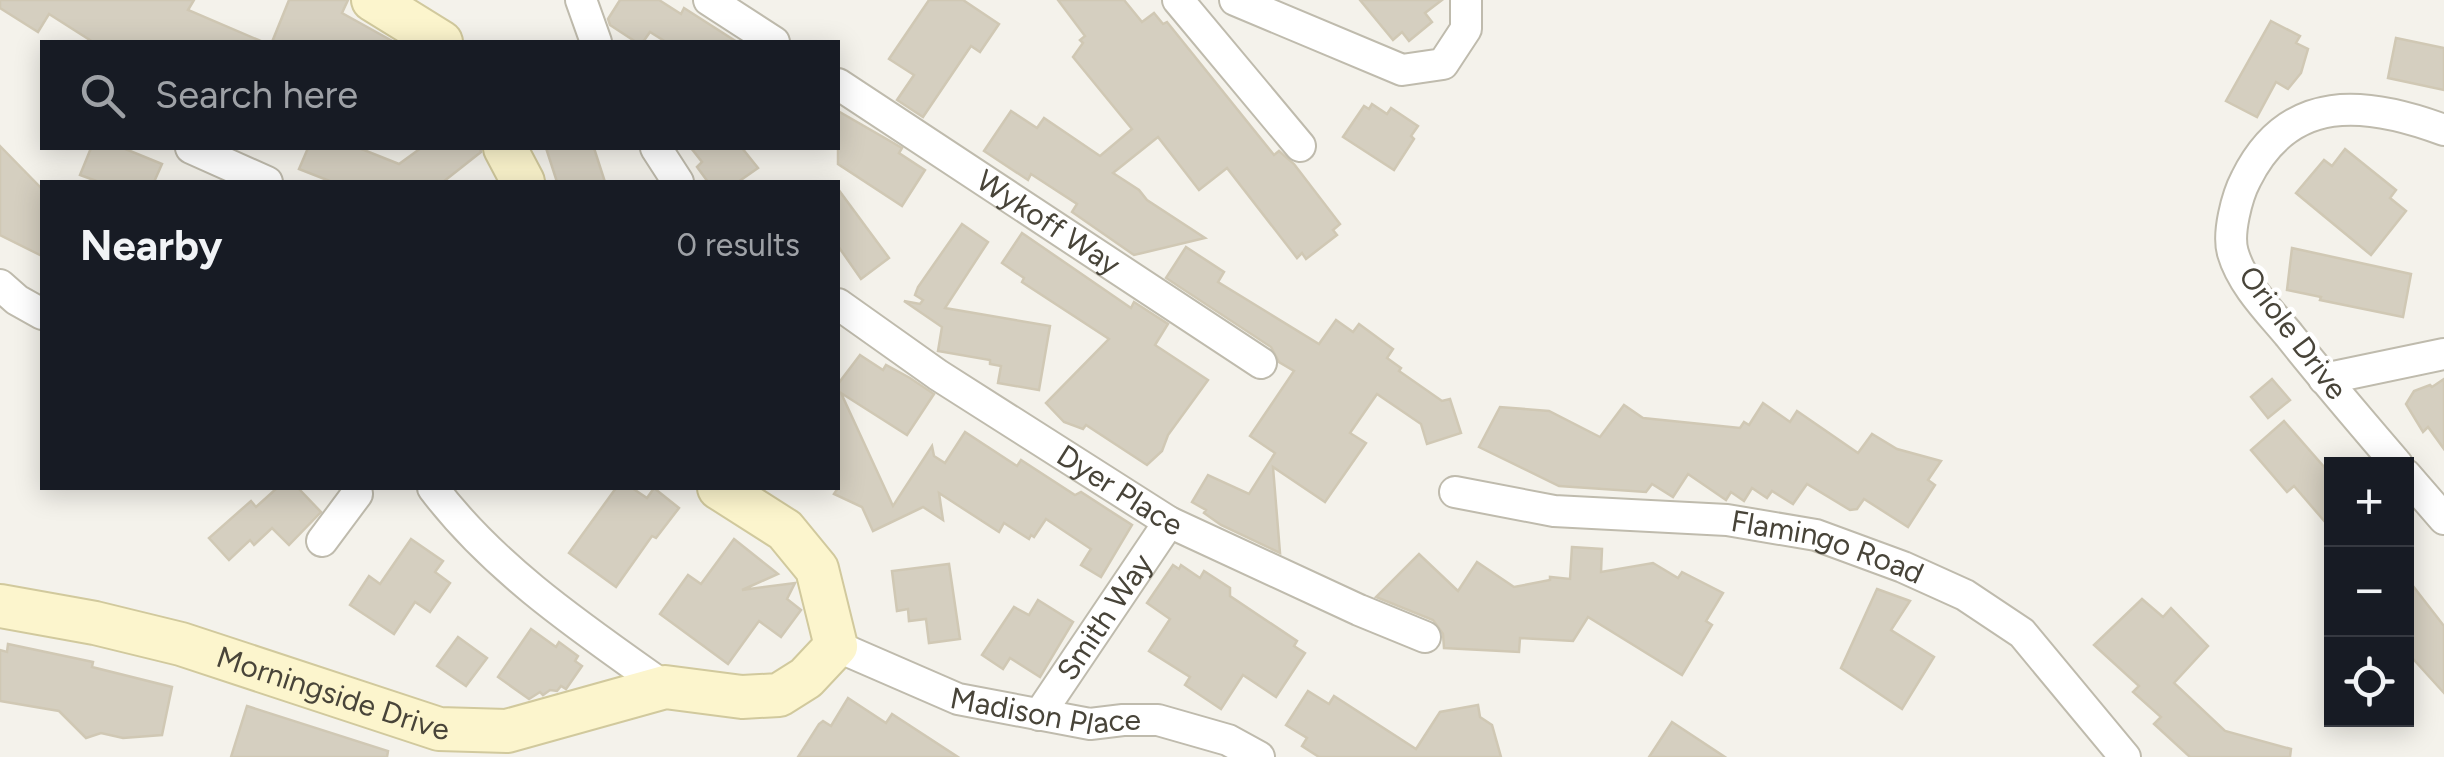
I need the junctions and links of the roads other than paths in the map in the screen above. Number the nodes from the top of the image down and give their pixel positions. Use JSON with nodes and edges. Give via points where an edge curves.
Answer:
{"nodes":[{"id":1,"x":373,"y":0,"type":"edge"},
{"id":2,"x":581,"y":0,"type":"edge"},
{"id":3,"x":709,"y":0,"type":"edge"},
{"id":4,"x":1178,"y":0,"type":"edge"},
{"id":5,"x":1235,"y":0,"type":"edge"},
{"id":6,"x":1466,"y":0,"type":"edge"},
{"id":7,"x":438,"y":40,"type":"edge"},
{"id":8,"x":595,"y":40,"type":"edge"},
{"id":9,"x":771,"y":40,"type":"edge"},
{"id":10,"x":840,"y":85,"type":"edge"},
{"id":11,"x":2444,"y":130,"type":"edge"},
{"id":12,"x":1300,"y":146,"type":"dead end"},
{"id":13,"x":195,"y":150,"type":"edge"},
{"id":14,"x":507,"y":150,"type":"edge"},
{"id":15,"x":657,"y":150,"type":"edge"},
{"id":16,"x":263,"y":180,"type":"edge"},
{"id":17,"x":522,"y":180,"type":"edge"},
{"id":18,"x":677,"y":180,"type":"edge"},
{"id":19,"x":0,"y":284,"type":"edge"},
{"id":20,"x":840,"y":305,"type":"edge"},
{"id":21,"x":40,"y":313,"type":"edge"},
{"id":22,"x":2444,"y":354,"type":"edge"},
{"id":23,"x":1261,"y":364,"type":"dead end"},
{"id":24,"x":2324,"y":379,"type":"junction"},
{"id":25,"x":2391,"y":457,"type":"edge"},
{"id":26,"x":2414,"y":484,"type":"edge"},
{"id":27,"x":356,"y":490,"type":"edge"},
{"id":28,"x":435,"y":490,"type":"edge"},
{"id":29,"x":722,"y":490,"type":"edge"},
{"id":30,"x":1455,"y":492,"type":"dead end"},
{"id":31,"x":2444,"y":519,"type":"edge"},
{"id":32,"x":1169,"y":522,"type":"junction"},
{"id":33,"x":322,"y":541,"type":"dead end"},
{"id":34,"x":0,"y":606,"type":"edge"},
{"id":35,"x":1425,"y":637,"type":"dead end"},
{"id":36,"x":836,"y":646,"type":"junction"},
{"id":37,"x":666,"y":686,"type":"junction"},
{"id":38,"x":1039,"y":715,"type":"junction"},
{"id":39,"x":1260,"y":757,"type":"edge"},
{"id":40,"x":2125,"y":757,"type":"edge"}],
"edges":[{"from":1,"to":7,"type":"street"},
{"from":2,"to":8,"type":"street"},
{"from":3,"to":9,"type":"street"},
{"from":4,"to":12,"type":"street"},
{"from":5,"to":6,"type":"street","via":[[1402,70],[1443,64],[1466,29]]},
{"from":10,"to":23,"type":"street","name":"Wykoff Way"},
{"from":11,"to":24,"type":"street","name":"Oriole Drive","via":[[2355,107],[2321,114],[2287,126],[2255,162],[2236,198],[2232,251],[2254,293]]},
{"from":13,"to":16,"type":"street"},
{"from":14,"to":17,"type":"street"},
{"from":15,"to":18,"type":"street"},
{"from":19,"to":21,"type":"street"},
{"from":20,"to":32,"type":"street","name":"Dyer Place"},
{"from":22,"to":24,"type":"street"},
{"from":24,"to":25,"type":"street","name":"Oriole Drive"},
{"from":26,"to":31,"type":"street"},
{"from":27,"to":33,"type":"street"},
{"from":28,"to":37,"type":"street","via":[[536,590]]},
{"from":29,"to":36,"type":"street","via":[[785,530],[817,568]]},
{"from":30,"to":40,"type":"street","name":"Flamingo Road","via":[[1554,511],[1727,520],[1816,534],[1904,568],[2022,633]]},
{"from":32,"to":35,"type":"street","name":"Dyer Place"},
{"from":32,"to":38,"type":"street","name":"Smith Way"},
{"from":34,"to":37,"type":"street","name":"Morningside Drive","via":[[181,644],[438,729],[507,731]]},
{"from":36,"to":37,"type":"street","via":[[806,678],[778,695]]},
{"from":36,"to":38,"type":"street","name":"Madison Place","via":[[958,699]]},
{"from":38,"to":39,"type":"street","name":"Madison Place","via":[[1090,724],[1158,720],[1228,740]]}]}
